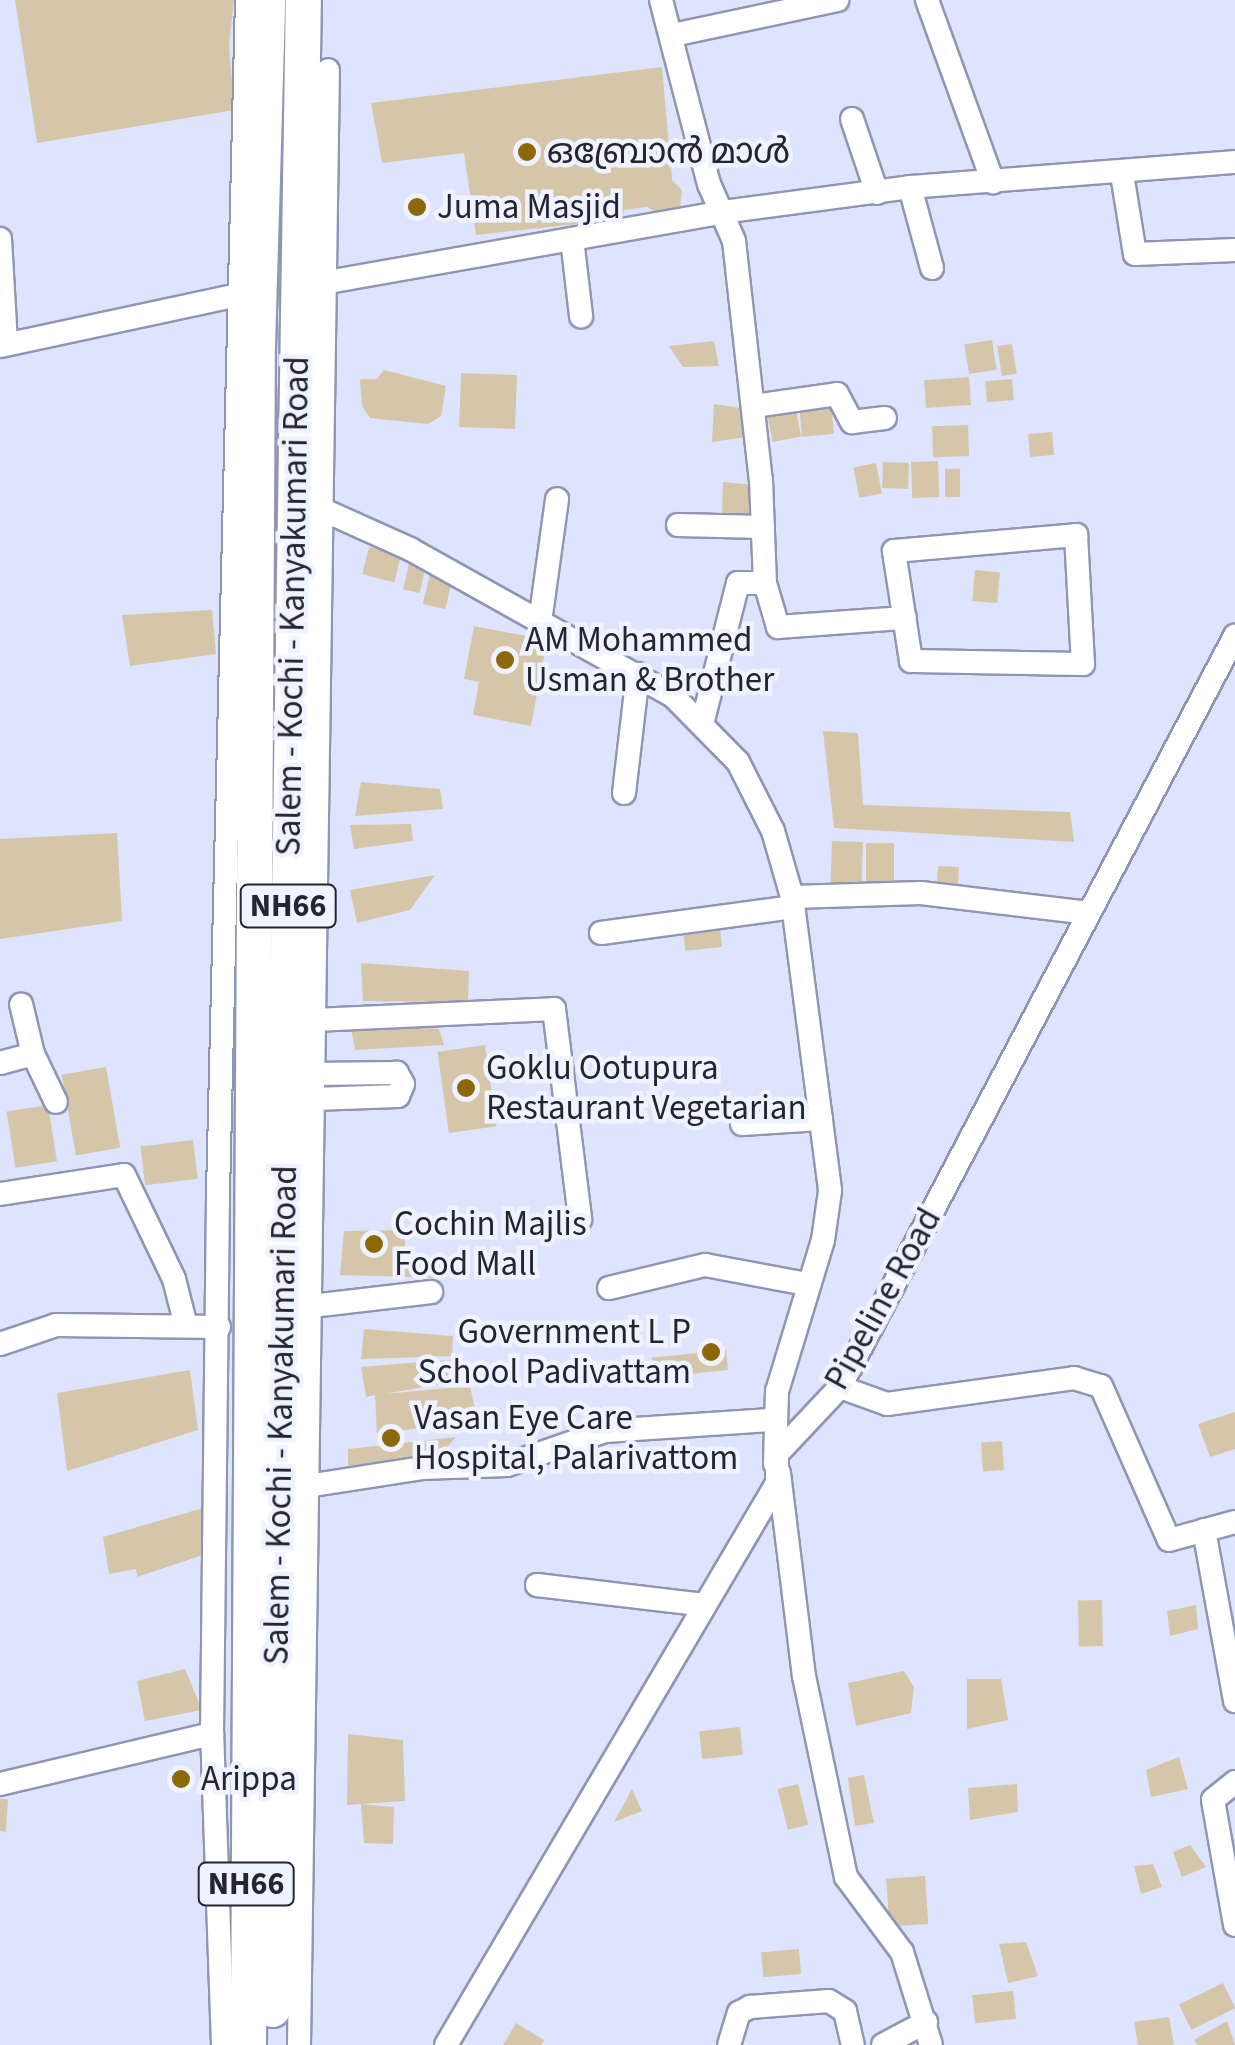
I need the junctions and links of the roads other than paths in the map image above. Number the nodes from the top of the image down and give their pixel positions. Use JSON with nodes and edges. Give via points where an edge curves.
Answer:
{"nodes":[{"id":1,"x":247,"y":0,"type":"edge"},
{"id":2,"x":267,"y":0,"type":"edge"},
{"id":3,"x":303,"y":0,"type":"edge"},
{"id":4,"x":662,"y":0,"type":"edge"},
{"id":5,"x":837,"y":0,"type":"edge"},
{"id":6,"x":927,"y":0,"type":"edge"},
{"id":7,"x":673,"y":35,"type":"junction"},
{"id":8,"x":315,"y":70,"type":"junction"},
{"id":9,"x":852,"y":119,"type":"dead end"},
{"id":10,"x":1235,"y":162,"type":"edge"},
{"id":11,"x":1122,"y":174,"type":"junction"},
{"id":12,"x":993,"y":182,"type":"junction"},
{"id":13,"x":910,"y":187,"type":"junction"},
{"id":14,"x":877,"y":193,"type":"junction"},
{"id":15,"x":250,"y":204,"type":"junction"},
{"id":16,"x":723,"y":212,"type":"junction"},
{"id":17,"x":572,"y":239,"type":"junction"},
{"id":18,"x":0,"y":240,"type":"edge"},
{"id":19,"x":1235,"y":250,"type":"edge"},
{"id":20,"x":932,"y":268,"type":"dead end"},
{"id":21,"x":328,"y":282,"type":"junction"},
{"id":22,"x":237,"y":295,"type":"junction"},
{"id":23,"x":2,"y":310,"type":"edge"},
{"id":24,"x":581,"y":316,"type":"dead end"},
{"id":25,"x":3,"y":344,"type":"edge"},
{"id":26,"x":754,"y":406,"type":"junction"},
{"id":27,"x":885,"y":418,"type":"dead end"},
{"id":28,"x":558,"y":500,"type":"dead end"},
{"id":29,"x":309,"y":504,"type":"junction"},
{"id":30,"x":678,"y":525,"type":"dead end"},
{"id":31,"x":762,"y":527,"type":"junction"},
{"id":32,"x":764,"y":582,"type":"junction"},
{"id":33,"x":904,"y":618,"type":"junction"},
{"id":34,"x":540,"y":622,"type":"junction"},
{"id":35,"x":1235,"y":636,"type":"edge"},
{"id":36,"x":638,"y":674,"type":"junction"},
{"id":37,"x":702,"y":720,"type":"junction"},
{"id":38,"x":254,"y":756,"type":"junction"},
{"id":39,"x":291,"y":758,"type":"junction"},
{"id":40,"x":624,"y":793,"type":"dead end"},
{"id":41,"x":792,"y":902,"type":"junction"},
{"id":42,"x":1089,"y":913,"type":"junction"},
{"id":43,"x":601,"y":933,"type":"dead end"},
{"id":44,"x":300,"y":986,"type":"junction"},
{"id":45,"x":21,"y":1004,"type":"dead end"},
{"id":46,"x":314,"y":1020,"type":"junction"},
{"id":47,"x":33,"y":1054,"type":"junction"},
{"id":48,"x":0,"y":1063,"type":"edge"},
{"id":49,"x":313,"y":1074,"type":"junction"},
{"id":50,"x":313,"y":1099,"type":"junction"},
{"id":51,"x":56,"y":1102,"type":"dead end"},
{"id":52,"x":821,"y":1119,"type":"junction"},
{"id":53,"x":742,"y":1124,"type":"dead end"},
{"id":54,"x":235,"y":1166,"type":"junction"},
{"id":55,"x":0,"y":1194,"type":"edge"},
{"id":56,"x":580,"y":1219,"type":"dead end"},
{"id":57,"x":807,"y":1284,"type":"junction"},
{"id":58,"x":609,"y":1288,"type":"dead end"},
{"id":59,"x":432,"y":1292,"type":"dead end"},
{"id":60,"x":312,"y":1306,"type":"junction"},
{"id":61,"x":185,"y":1322,"type":"junction"},
{"id":62,"x":218,"y":1328,"type":"junction"},
{"id":63,"x":0,"y":1344,"type":"edge"},
{"id":64,"x":840,"y":1387,"type":"junction"},
{"id":65,"x":772,"y":1420,"type":"junction"},
{"id":66,"x":777,"y":1454,"type":"junction"},
{"id":67,"x":777,"y":1482,"type":"junction"},
{"id":68,"x":307,"y":1486,"type":"junction"},
{"id":69,"x":1235,"y":1522,"type":"edge"},
{"id":70,"x":1204,"y":1530,"type":"junction"},
{"id":71,"x":537,"y":1585,"type":"dead end"},
{"id":72,"x":705,"y":1605,"type":"junction"},
{"id":73,"x":1235,"y":1701,"type":"edge"},
{"id":74,"x":212,"y":1734,"type":"junction"},
{"id":75,"x":1235,"y":1782,"type":"edge"},
{"id":76,"x":0,"y":1784,"type":"edge"},
{"id":77,"x":259,"y":1805,"type":"junction"},
{"id":78,"x":1235,"y":1925,"type":"edge"},
{"id":79,"x":260,"y":1974,"type":"junction"},
{"id":80,"x":929,"y":2034,"type":"edge"},
{"id":81,"x":222,"y":2045,"type":"edge"},
{"id":82,"x":248,"y":2045,"type":"edge"},
{"id":83,"x":272,"y":2045,"type":"edge"},
{"id":84,"x":299,"y":2045,"type":"edge"},
{"id":85,"x":446,"y":2045,"type":"edge"},
{"id":86,"x":729,"y":2045,"type":"edge"},
{"id":87,"x":853,"y":2045,"type":"edge"},
{"id":88,"x":884,"y":2045,"type":"edge"}],
"edges":[{"from":1,"to":15,"type":"street"},
{"from":2,"to":15,"type":"highway","name":"Salem - Kochi - Kanyakumari Road","number":"NH66"},
{"from":3,"to":8,"type":"highway","name":"Salem - Kochi - Kanyakumari Road","number":"NH66"},
{"from":4,"to":7,"type":"street"},
{"from":5,"to":7,"type":"street"},
{"from":6,"to":12,"type":"street"},
{"from":7,"to":16,"type":"street","via":[[709,184]]},
{"from":8,"to":21,"type":"street"},
{"from":8,"to":29,"type":"highway","name":"Salem - Kochi - Kanyakumari Road","number":"NH66"},
{"from":9,"to":14,"type":"street"},
{"from":10,"to":11,"type":"street"},
{"from":11,"to":12,"type":"street"},
{"from":11,"to":19,"type":"street","via":[[1135,254]]},
{"from":12,"to":13,"type":"street"},
{"from":13,"to":14,"type":"street"},
{"from":13,"to":20,"type":"street"},
{"from":14,"to":16,"type":"street"},
{"from":15,"to":22,"type":"street"},
{"from":15,"to":38,"type":"highway","name":"Salem - Kochi - Kanyakumari Road","number":"NH66"},
{"from":16,"to":17,"type":"street"},
{"from":16,"to":26,"type":"street","via":[[734,241]]},
{"from":17,"to":21,"type":"street"},
{"from":17,"to":24,"type":"street"},
{"from":18,"to":23,"type":"street"},
{"from":21,"to":29,"type":"street"},
{"from":22,"to":25,"type":"street"},
{"from":22,"to":54,"type":"street"},
{"from":23,"to":25,"type":"street"},
{"from":26,"to":27,"type":"street","via":[[837,394],[852,422]]},
{"from":26,"to":31,"type":"street"},
{"from":28,"to":34,"type":"street"},
{"from":29,"to":34,"type":"street"},
{"from":29,"to":39,"type":"highway","name":"Salem - Kochi - Kanyakumari Road","number":"NH66"},
{"from":29,"to":44,"type":"street"},
{"from":30,"to":31,"type":"street"},
{"from":31,"to":32,"type":"street"},
{"from":32,"to":33,"type":"street","via":[[778,627]]},
{"from":32,"to":37,"type":"street","via":[[738,583]]},
{"from":33,"to":33,"type":"street","via":[[911,660],[1083,664],[1076,535],[894,551]]},
{"from":34,"to":36,"type":"street"},
{"from":35,"to":42,"type":"street","name":"Pipeline Road"},
{"from":36,"to":37,"type":"street"},
{"from":36,"to":40,"type":"street"},
{"from":37,"to":41,"type":"street","via":[[738,762],[756,796]]},
{"from":38,"to":39,"type":"highway"},
{"from":38,"to":54,"type":"highway","name":"Salem - Kochi - Kanyakumari Road","number":"NH66"},
{"from":39,"to":44,"type":"highway","name":"Salem - Kochi - Kanyakumari Road","number":"NH66"},
{"from":41,"to":42,"type":"street","via":[[921,893]]},
{"from":41,"to":43,"type":"street"},
{"from":41,"to":52,"type":"street"},
{"from":42,"to":64,"type":"street","name":"Pipeline Road"},
{"from":44,"to":46,"type":"street"},
{"from":44,"to":77,"type":"highway","name":"Salem - Kochi - Kanyakumari Road","number":"NH66"},
{"from":45,"to":47,"type":"street"},
{"from":46,"to":49,"type":"street"},
{"from":46,"to":56,"type":"street","via":[[554,1009]]},
{"from":47,"to":48,"type":"street"},
{"from":47,"to":51,"type":"street"},
{"from":49,"to":50,"type":"street"},
{"from":49,"to":50,"type":"street","via":[[397,1073],[404,1084],[398,1096]]},
{"from":50,"to":60,"type":"street"},
{"from":52,"to":53,"type":"street"},
{"from":52,"to":57,"type":"street","via":[[830,1191]]},
{"from":54,"to":62,"type":"street"},
{"from":54,"to":77,"type":"highway","name":"Salem - Kochi - Kanyakumari Road","number":"NH66"},
{"from":55,"to":61,"type":"street","via":[[124,1175],[174,1279]]},
{"from":57,"to":58,"type":"street","via":[[706,1265]]},
{"from":57,"to":65,"type":"street"},
{"from":59,"to":60,"type":"street"},
{"from":60,"to":68,"type":"street"},
{"from":61,"to":62,"type":"street"},
{"from":61,"to":63,"type":"street","via":[[139,1330],[56,1326]]},
{"from":62,"to":74,"type":"street"},
{"from":64,"to":66,"type":"street","name":"Pipeline Road"},
{"from":64,"to":70,"type":"street","via":[[887,1404],[1074,1378],[1101,1386],[1169,1540]]},
{"from":65,"to":67,"type":"street"},
{"from":65,"to":68,"type":"street","via":[[605,1431],[507,1465],[422,1468]]},
{"from":66,"to":67,"type":"street"},
{"from":66,"to":80,"type":"street","via":[[804,1676],[846,1877],[902,1952]]},
{"from":67,"to":72,"type":"street"},
{"from":68,"to":77,"type":"street"},
{"from":69,"to":70,"type":"street"},
{"from":70,"to":73,"type":"street"},
{"from":71,"to":72,"type":"street"},
{"from":72,"to":85,"type":"street"},
{"from":74,"to":76,"type":"street"},
{"from":74,"to":77,"type":"street"},
{"from":75,"to":78,"type":"street","via":[[1213,1800]]},
{"from":77,"to":79,"type":"highway","name":"Salem - Kochi - Kanyakumari Road","number":"NH66"},
{"from":77,"to":81,"type":"street","name":"Salem - Kochi - Kanyakumari Road"},
{"from":77,"to":84,"type":"street","name":"Salem - Kochi - Kanyakumari Road"},
{"from":79,"to":82,"type":"highway","name":"Salem - Kochi - Kanyakumari Road","number":"NH66"},
{"from":79,"to":83,"type":"highway","name":"Salem - Kochi - Kanyakumari Road","number":"NH66"},
{"from":80,"to":88,"type":"street"},
{"from":86,"to":87,"type":"street","via":[[738,2013],[829,2001],[846,2011]]}]}
